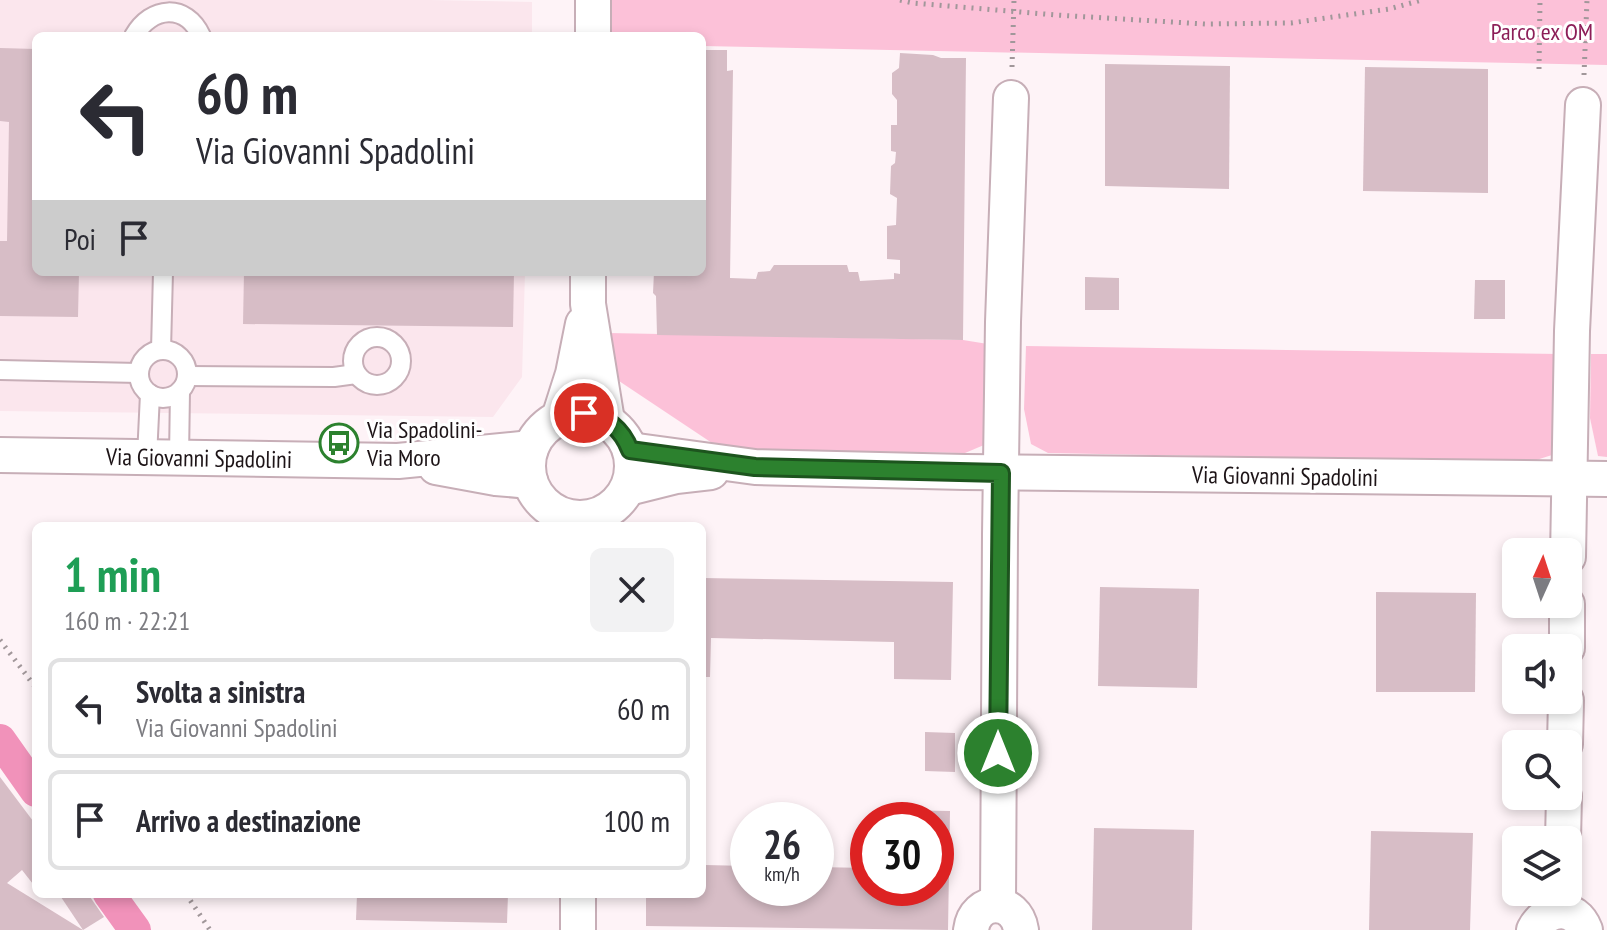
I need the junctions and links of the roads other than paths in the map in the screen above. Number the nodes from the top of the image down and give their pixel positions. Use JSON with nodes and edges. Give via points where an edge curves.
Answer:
{"nodes":[{"id":1,"x":593,"y":0,"type":"edge"},
{"id":2,"x":136,"y":32,"type":"edge"},
{"id":3,"x":199,"y":32,"type":"edge"},
{"id":4,"x":593,"y":32,"type":"edge"},
{"id":5,"x":1011,"y":98,"type":"road end"},
{"id":6,"x":1583,"y":105,"type":"road end"},
{"id":7,"x":163,"y":276,"type":"edge"},
{"id":8,"x":588,"y":288,"type":"edge"},
{"id":9,"x":161,"y":350,"type":"junction"},
{"id":10,"x":0,"y":370,"type":"edge"},
{"id":11,"x":139,"y":373,"type":"junction"},
{"id":12,"x":356,"y":374,"type":"dead end"},
{"id":13,"x":184,"y":384,"type":"junction"},
{"id":14,"x":150,"y":394,"type":"junction"},
{"id":15,"x":559,"y":418,"type":"junction"},
{"id":16,"x":607,"y":421,"type":"junction"},
{"id":17,"x":630,"y":450,"type":"junction"},
{"id":18,"x":0,"y":455,"type":"edge"},
{"id":19,"x":163,"y":457,"type":"junction"},
{"id":20,"x":531,"y":464,"type":"junction"},
{"id":21,"x":755,"y":467,"type":"junction"},
{"id":22,"x":1001,"y":473,"type":"junction"},
{"id":23,"x":1570,"y":479,"type":"junction"},
{"id":24,"x":1607,"y":479,"type":"edge"},
{"id":25,"x":628,"y":488,"type":"junction"},
{"id":26,"x":562,"y":520,"type":"edge"},
{"id":27,"x":599,"y":520,"type":"edge"},
{"id":28,"x":1568,"y":538,"type":"edge"},
{"id":29,"x":578,"y":898,"type":"edge"},
{"id":30,"x":1009,"y":918,"type":"edge"},
{"id":31,"x":578,"y":930,"type":"edge"},
{"id":32,"x":971,"y":930,"type":"edge"}],
"edges":[{"from":1,"to":4,"type":"street"},
{"from":2,"to":3,"type":"lane","via":[[153,15],[165,12],[190,20]]},
{"from":5,"to":22,"type":"street"},
{"from":6,"to":23,"type":"street"},
{"from":7,"to":9,"type":"lane"},
{"from":8,"to":15,"type":"street","via":[[573,374]]},
{"from":8,"to":16,"type":"street"},
{"from":9,"to":11,"type":"lane","via":[[144,361]]},
{"from":9,"to":13,"type":"lane","via":[[180,357]]},
{"from":10,"to":11,"type":"lane"},
{"from":11,"to":14,"type":"lane"},
{"from":12,"to":13,"type":"lane"},
{"from":13,"to":14,"type":"lane","via":[[174,396]]},
{"from":13,"to":19,"type":"lane"},
{"from":14,"to":19,"type":"lane"},
{"from":15,"to":16,"type":"street","via":[[584,413]]},
{"from":15,"to":20,"type":"street","via":[[536,437]]},
{"from":16,"to":17,"type":"street","via":[[622,433]]},
{"from":17,"to":21,"type":"street","name":"Via Giovanni Spadolini"},
{"from":17,"to":25,"type":"street"},
{"from":18,"to":19,"type":"street","name":"Via Giovanni Spadolini"},
{"from":19,"to":20,"type":"street","name":"Via Giovanni Spadolini","via":[[398,461],[496,478]]},
{"from":20,"to":26,"type":"street","name":"Via Giovanni Spadolini","via":[[535,492]]},
{"from":21,"to":22,"type":"street","name":"Via Giovanni Spadolini"},
{"from":21,"to":25,"type":"street","name":"Via Giovanni Spadolini","via":[[676,476]]},
{"from":22,"to":23,"type":"street","name":"Via Giovanni Spadolini"},
{"from":22,"to":30,"type":"street"},
{"from":23,"to":24,"type":"street","name":"Via Giovanni Spadolini"},
{"from":23,"to":28,"type":"street"},
{"from":25,"to":27,"type":"street","name":"Via Giovanni Spadolini"},
{"from":26,"to":27,"type":"street","name":"Via Giovanni Spadolini"},
{"from":29,"to":31,"type":"street"},
{"from":30,"to":32,"type":"street","via":[[990,906],[976,915]]}]}
